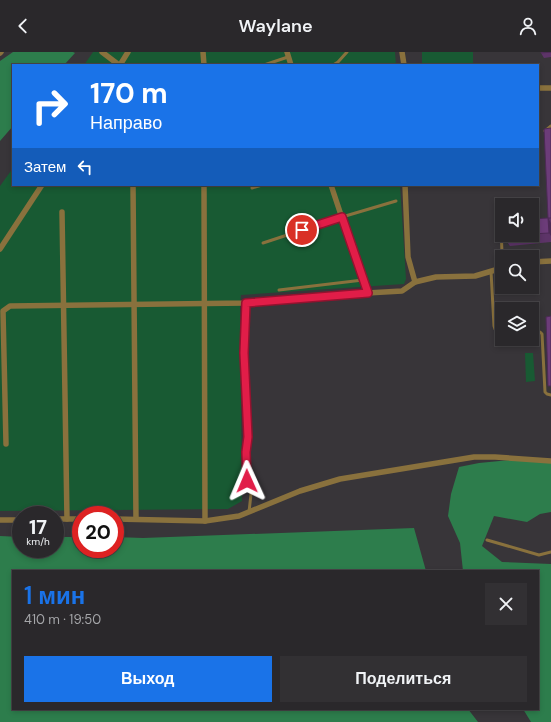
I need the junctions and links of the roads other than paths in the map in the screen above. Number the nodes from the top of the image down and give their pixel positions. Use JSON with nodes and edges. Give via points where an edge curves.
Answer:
{"nodes":[{"id":1,"x":102,"y":52,"type":"edge"},
{"id":2,"x":128,"y":52,"type":"edge"},
{"id":3,"x":204,"y":52,"type":"edge"},
{"id":4,"x":347,"y":52,"type":"edge"},
{"id":5,"x":402,"y":52,"type":"edge"},
{"id":6,"x":288,"y":54,"type":"edge"},
{"id":7,"x":118,"y":64,"type":"edge"},
{"id":8,"x":120,"y":64,"type":"edge"},
{"id":9,"x":204,"y":64,"type":"edge"},
{"id":10,"x":266,"y":64,"type":"edge"},
{"id":11,"x":291,"y":64,"type":"edge"},
{"id":12,"x":335,"y":64,"type":"edge"},
{"id":13,"x":404,"y":64,"type":"edge"},
{"id":14,"x":539,"y":88,"type":"edge"},
{"id":15,"x":551,"y":88,"type":"edge"},
{"id":16,"x":551,"y":126,"type":"edge"},
{"id":17,"x":544,"y":132,"type":"edge"},
{"id":18,"x":41,"y":186,"type":"edge"},
{"id":19,"x":133,"y":186,"type":"edge"},
{"id":20,"x":204,"y":186,"type":"edge"},
{"id":21,"x":259,"y":186,"type":"edge"},
{"id":22,"x":331,"y":186,"type":"edge"},
{"id":23,"x":405,"y":186,"type":"edge"},
{"id":24,"x":252,"y":188,"type":"dead end"},
{"id":25,"x":396,"y":201,"type":"dead end"},
{"id":26,"x":62,"y":212,"type":"dead end"},
{"id":27,"x":342,"y":217,"type":"junction"},
{"id":28,"x":263,"y":243,"type":"dead end"},
{"id":29,"x":0,"y":249,"type":"edge"},
{"id":30,"x":551,"y":260,"type":"edge"},
{"id":31,"x":539,"y":261,"type":"edge"},
{"id":32,"x":495,"y":270,"type":"edge"},
{"id":33,"x":491,"y":271,"type":"junction"},
{"id":34,"x":363,"y":280,"type":"junction"},
{"id":35,"x":414,"y":282,"type":"junction"},
{"id":36,"x":279,"y":290,"type":"dead end"},
{"id":37,"x":368,"y":293,"type":"junction"},
{"id":38,"x":205,"y":303,"type":"junction"},
{"id":39,"x":246,"y":303,"type":"junction"},
{"id":40,"x":135,"y":304,"type":"junction"},
{"id":41,"x":64,"y":305,"type":"junction"},
{"id":42,"x":495,"y":330,"type":"edge"},
{"id":43,"x":539,"y":332,"type":"edge"},
{"id":44,"x":551,"y":395,"type":"edge"},
{"id":45,"x":6,"y":444,"type":"dead end"},
{"id":46,"x":551,"y":461,"type":"edge"},
{"id":47,"x":249,"y":512,"type":"junction"},
{"id":48,"x":67,"y":519,"type":"joint"},
{"id":49,"x":72,"y":519,"type":"edge"},
{"id":50,"x":124,"y":519,"type":"edge"},
{"id":51,"x":136,"y":519,"type":"junction"},
{"id":52,"x":0,"y":520,"type":"edge"},
{"id":53,"x":12,"y":520,"type":"edge"},
{"id":54,"x":205,"y":521,"type":"junction"},
{"id":55,"x":487,"y":540,"type":"dead end"},
{"id":56,"x":551,"y":552,"type":"edge"}],
"edges":[{"from":1,"to":7,"type":"street"},
{"from":2,"to":8,"type":"street"},
{"from":3,"to":9,"type":"street"},
{"from":4,"to":12,"type":"lane"},
{"from":5,"to":13,"type":"street"},
{"from":6,"to":10,"type":"lane"},
{"from":6,"to":11,"type":"street"},
{"from":14,"to":15,"type":"street"},
{"from":16,"to":17,"type":"lane"},
{"from":18,"to":29,"type":"street"},
{"from":19,"to":40,"type":"street"},
{"from":20,"to":38,"type":"street"},
{"from":21,"to":24,"type":"lane"},
{"from":22,"to":27,"type":"street"},
{"from":23,"to":35,"type":"street","via":[[408,257]]},
{"from":25,"to":27,"type":"lane"},
{"from":26,"to":41,"type":"street"},
{"from":27,"to":28,"type":"lane"},
{"from":27,"to":34,"type":"street"},
{"from":30,"to":31,"type":"street"},
{"from":32,"to":33,"type":"street"},
{"from":33,"to":35,"type":"street","via":[[475,276],[436,277]]},
{"from":33,"to":42,"type":"lane"},
{"from":34,"to":36,"type":"lane"},
{"from":34,"to":37,"type":"street"},
{"from":35,"to":37,"type":"street","via":[[402,291]]},
{"from":37,"to":39,"type":"street"},
{"from":38,"to":39,"type":"street"},
{"from":38,"to":40,"type":"street"},
{"from":38,"to":54,"type":"street"},
{"from":39,"to":47,"type":"lane","via":[[244,353],[248,437],[247,481],[251,494]]},
{"from":40,"to":41,"type":"street"},
{"from":40,"to":51,"type":"street"},
{"from":41,"to":45,"type":"street","via":[[10,306],[3,311]]},
{"from":41,"to":48,"type":"street"},
{"from":43,"to":44,"type":"lane","via":[[542,334],[545,392]]},
{"from":46,"to":47,"type":"street","via":[[474,458],[340,479]]},
{"from":47,"to":54,"type":"street"},
{"from":48,"to":49,"type":"street"},
{"from":50,"to":51,"type":"street"},
{"from":51,"to":54,"type":"street"},
{"from":52,"to":53,"type":"street"},
{"from":55,"to":56,"type":"lane","via":[[539,555]]}]}
